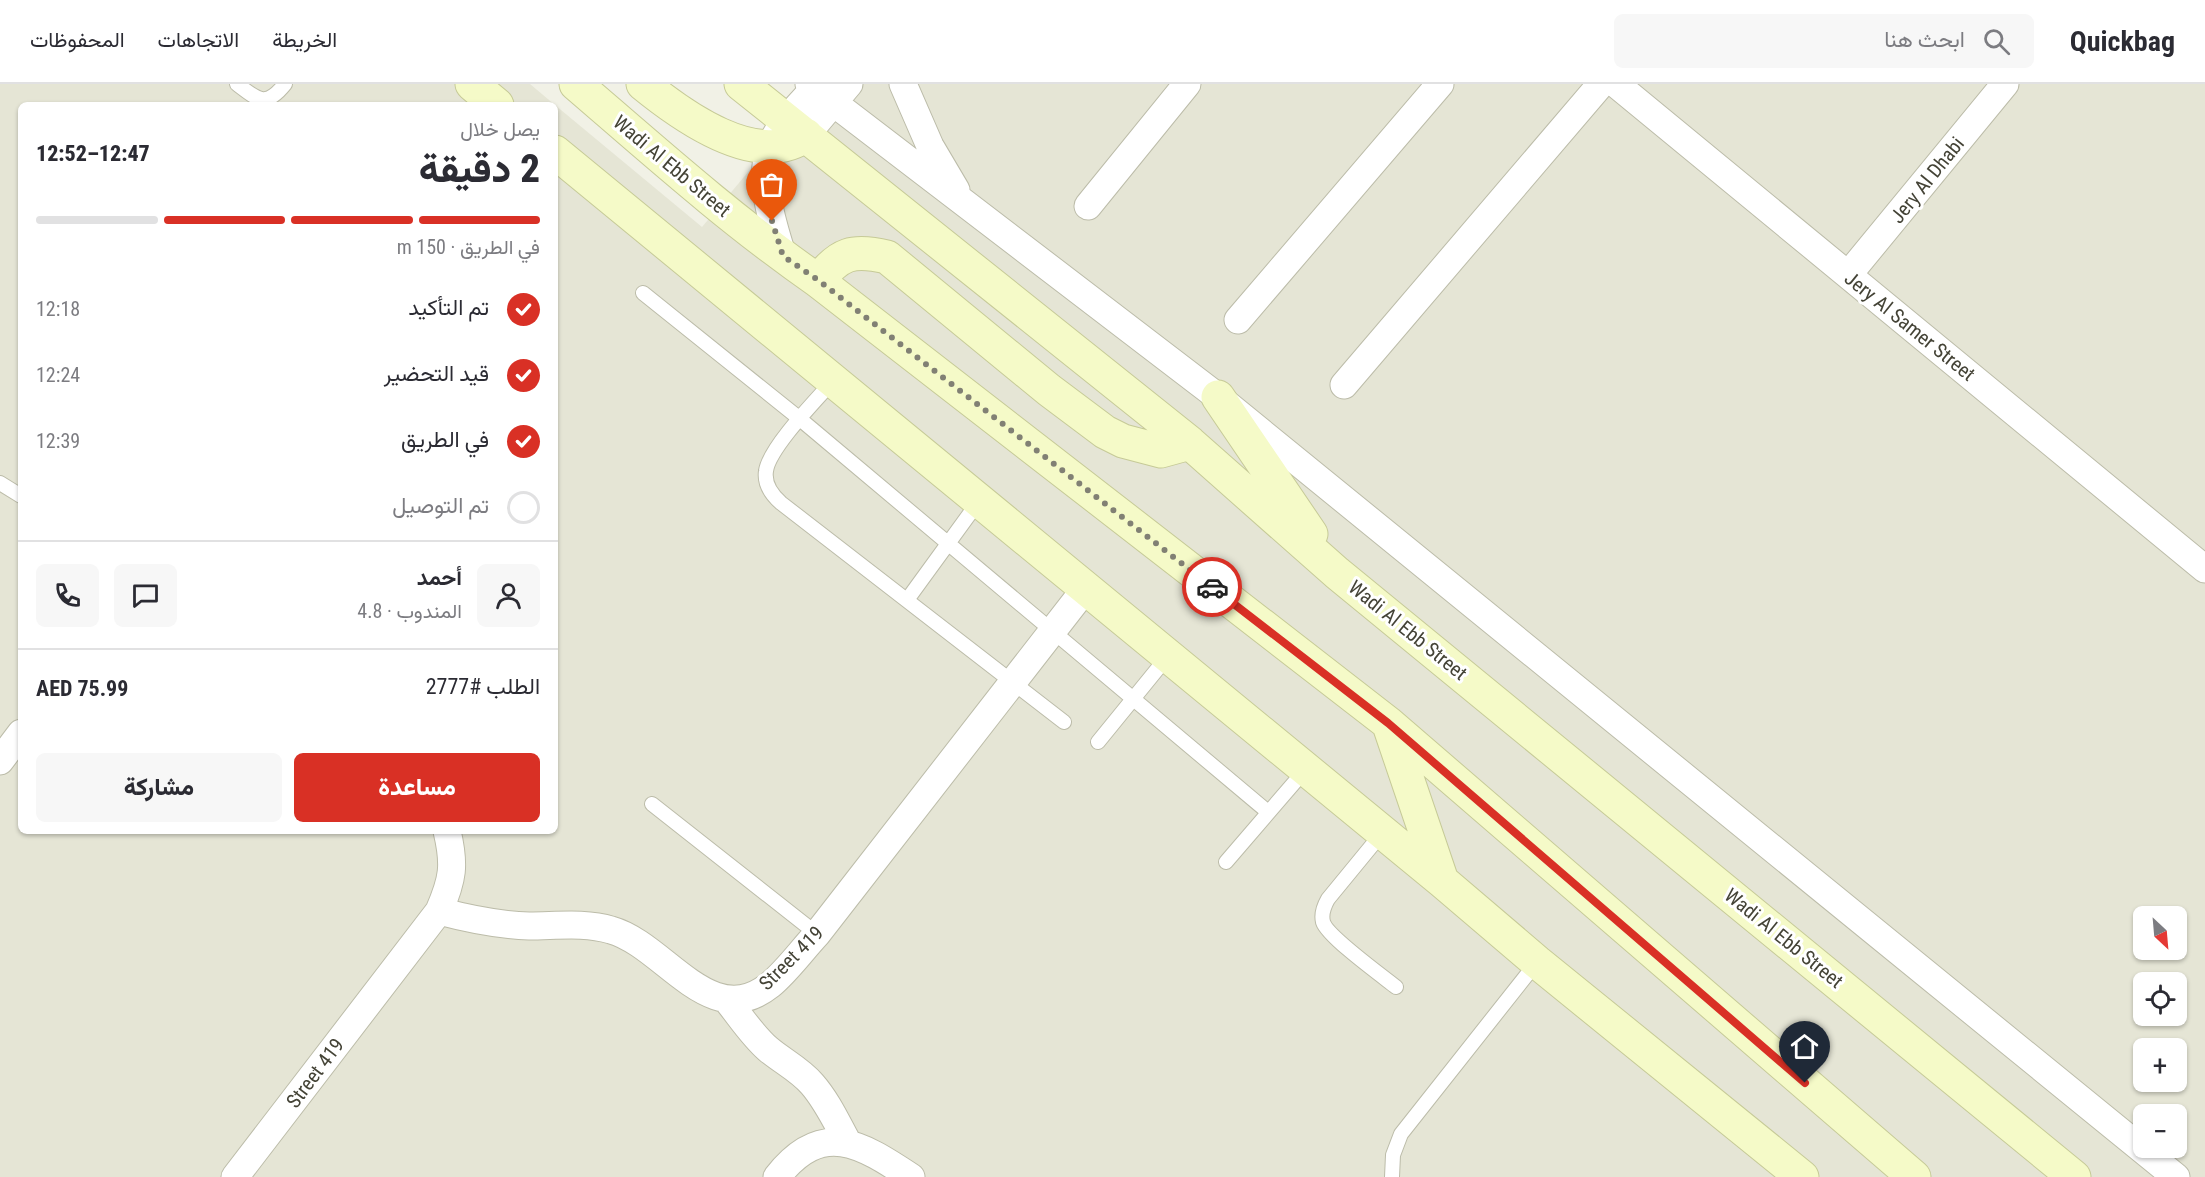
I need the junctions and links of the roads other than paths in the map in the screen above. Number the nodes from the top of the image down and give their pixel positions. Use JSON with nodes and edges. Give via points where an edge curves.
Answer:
{"nodes":[{"id":1,"x":237,"y":84,"type":"edge"},
{"id":2,"x":285,"y":84,"type":"edge"},
{"id":3,"x":472,"y":84,"type":"edge"},
{"id":4,"x":576,"y":84,"type":"edge"},
{"id":5,"x":643,"y":84,"type":"edge"},
{"id":6,"x":741,"y":84,"type":"edge"},
{"id":7,"x":903,"y":84,"type":"edge"},
{"id":8,"x":1187,"y":84,"type":"edge"},
{"id":9,"x":1440,"y":84,"type":"edge"},
{"id":10,"x":1601,"y":84,"type":"edge"},
{"id":11,"x":1616,"y":84,"type":"edge"},
{"id":12,"x":2005,"y":84,"type":"edge"},
{"id":13,"x":825,"y":89,"type":"edge"},
{"id":14,"x":493,"y":102,"type":"edge"},
{"id":15,"x":796,"y":128,"type":"junction"},
{"id":16,"x":769,"y":148,"type":"junction"},
{"id":17,"x":558,"y":154,"type":"edge"},
{"id":18,"x":967,"y":206,"type":"junction"},
{"id":19,"x":1088,"y":206,"type":"dead end"},
{"id":20,"x":783,"y":256,"type":"junction"},
{"id":21,"x":1848,"y":275,"type":"junction"},
{"id":22,"x":818,"y":280,"type":"junction"},
{"id":23,"x":644,"y":293,"type":"dead end"},
{"id":24,"x":1238,"y":320,"type":"dead end"},
{"id":25,"x":833,"y":381,"type":"junction"},
{"id":26,"x":1344,"y":385,"type":"dead end"},
{"id":27,"x":1218,"y":397,"type":"junction"},
{"id":28,"x":800,"y":419,"type":"junction"},
{"id":29,"x":1190,"y":443,"type":"junction"},
{"id":30,"x":0,"y":483,"type":"edge"},
{"id":31,"x":18,"y":494,"type":"edge"},
{"id":32,"x":980,"y":501,"type":"junction"},
{"id":33,"x":948,"y":543,"type":"junction"},
{"id":34,"x":2205,"y":568,"type":"edge"},
{"id":35,"x":1337,"y":573,"type":"junction"},
{"id":36,"x":1086,"y":588,"type":"junction"},
{"id":37,"x":907,"y":600,"type":"junction"},
{"id":38,"x":1052,"y":631,"type":"junction"},
{"id":39,"x":1168,"y":656,"type":"junction"},
{"id":40,"x":1013,"y":681,"type":"junction"},
{"id":41,"x":1134,"y":699,"type":"junction"},
{"id":42,"x":1064,"y":722,"type":"dead end"},
{"id":43,"x":1388,"y":723,"type":"junction"},
{"id":44,"x":18,"y":737,"type":"edge"},
{"id":45,"x":1098,"y":742,"type":"dead end"},
{"id":46,"x":0,"y":761,"type":"edge"},
{"id":47,"x":1306,"y":769,"type":"junction"},
{"id":48,"x":652,"y":804,"type":"dead end"},
{"id":49,"x":1268,"y":812,"type":"junction"},
{"id":50,"x":1383,"y":832,"type":"junction"},
{"id":51,"x":448,"y":834,"type":"edge"},
{"id":52,"x":1226,"y":862,"type":"dead end"},
{"id":53,"x":1442,"y":881,"type":"junction"},
{"id":54,"x":439,"y":911,"type":"junction"},
{"id":55,"x":817,"y":934,"type":"junction"},
{"id":56,"x":1537,"y":962,"type":"junction"},
{"id":57,"x":1396,"y":987,"type":"dead end"},
{"id":58,"x":726,"y":999,"type":"junction"},
{"id":59,"x":848,"y":1143,"type":"junction"},
{"id":60,"x":235,"y":1177,"type":"edge"},
{"id":61,"x":777,"y":1177,"type":"edge"},
{"id":62,"x":911,"y":1177,"type":"edge"},
{"id":63,"x":1392,"y":1177,"type":"edge"},
{"id":64,"x":1802,"y":1177,"type":"edge"},
{"id":65,"x":1914,"y":1177,"type":"edge"},
{"id":66,"x":2074,"y":1177,"type":"edge"},
{"id":67,"x":2176,"y":1177,"type":"edge"}],
"edges":[{"from":1,"to":2,"type":"lane","via":[[259,100],[267,100]]},
{"from":3,"to":14,"type":"street"},
{"from":4,"to":20,"type":"street","name":"Wadi Al Ebb Street","via":[[719,207]]},
{"from":5,"to":16,"type":"street","via":[[682,115],[709,129]]},
{"from":6,"to":15,"type":"street","name":"Wadi Al Ebb Street"},
{"from":7,"to":18,"type":"street","via":[[930,146]]},
{"from":8,"to":19,"type":"street"},
{"from":9,"to":24,"type":"street"},
{"from":10,"to":26,"type":"street"},
{"from":11,"to":21,"type":"street","name":"Jery Al Samer Street"},
{"from":12,"to":21,"type":"street","name":"Jery Al Dhabi"},
{"from":13,"to":15,"type":"street"},
{"from":13,"to":18,"type":"street"},
{"from":15,"to":16,"type":"street","via":[[791,145]]},
{"from":15,"to":29,"type":"street","name":"Wadi Al Ebb Street"},
{"from":16,"to":20,"type":"street","via":[[767,192]]},
{"from":17,"to":25,"type":"street"},
{"from":18,"to":27,"type":"street"},
{"from":20,"to":22,"type":"street","name":"Wadi Al Ebb Street"},
{"from":21,"to":34,"type":"street","name":"Jery Al Samer Street"},
{"from":22,"to":29,"type":"street","via":[[830,264],[847,255],[868,252],[887,257],[1105,432],[1122,441],[1161,451]]},
{"from":22,"to":43,"type":"street","name":"Wadi Al Ebb Street"},
{"from":23,"to":28,"type":"lane"},
{"from":25,"to":28,"type":"lane"},
{"from":25,"to":32,"type":"street"},
{"from":27,"to":35,"type":"street"},
{"from":27,"to":67,"type":"street"},
{"from":28,"to":33,"type":"lane"},
{"from":28,"to":37,"type":"lane","via":[[768,463],[770,490],[781,503]]},
{"from":29,"to":35,"type":"street","name":"Wadi Al Ebb Street"},
{"from":30,"to":31,"type":"lane"},
{"from":32,"to":33,"type":"lane"},
{"from":32,"to":36,"type":"street"},
{"from":33,"to":37,"type":"lane"},
{"from":33,"to":38,"type":"lane"},
{"from":35,"to":66,"type":"street","name":"Wadi Al Ebb Street"},
{"from":36,"to":38,"type":"street","name":"Street 419"},
{"from":36,"to":39,"type":"street"},
{"from":37,"to":40,"type":"lane"},
{"from":38,"to":40,"type":"street","name":"Street 419"},
{"from":38,"to":41,"type":"lane"},
{"from":39,"to":41,"type":"lane"},
{"from":39,"to":47,"type":"street"},
{"from":40,"to":42,"type":"lane"},
{"from":40,"to":55,"type":"street","name":"Street 419"},
{"from":41,"to":45,"type":"lane"},
{"from":41,"to":49,"type":"lane"},
{"from":43,"to":53,"type":"street"},
{"from":43,"to":65,"type":"street","name":"Wadi Al Ebb Street"},
{"from":44,"to":46,"type":"street"},
{"from":47,"to":49,"type":"lane"},
{"from":47,"to":50,"type":"street"},
{"from":48,"to":55,"type":"lane"},
{"from":49,"to":52,"type":"lane"},
{"from":50,"to":53,"type":"street"},
{"from":50,"to":57,"type":"lane","via":[[1328,899],[1323,921],[1331,934]]},
{"from":51,"to":54,"type":"street","name":"Street 419","via":[[453,856],[450,886]]},
{"from":53,"to":56,"type":"street"},
{"from":54,"to":58,"type":"street","name":"Street 419","via":[[508,925],[609,929],[646,947],[696,988]]},
{"from":54,"to":60,"type":"street","name":"Street 419"},
{"from":55,"to":58,"type":"street","name":"Street 419","via":[[771,984],[758,993]]},
{"from":56,"to":63,"type":"lane","via":[[1401,1134],[1393,1155]]},
{"from":56,"to":64,"type":"street"},
{"from":58,"to":59,"type":"street","via":[[755,1036],[800,1072],[824,1098]]},
{"from":59,"to":61,"type":"street","via":[[816,1146],[801,1153]]},
{"from":59,"to":62,"type":"street","via":[[877,1154]]}]}
